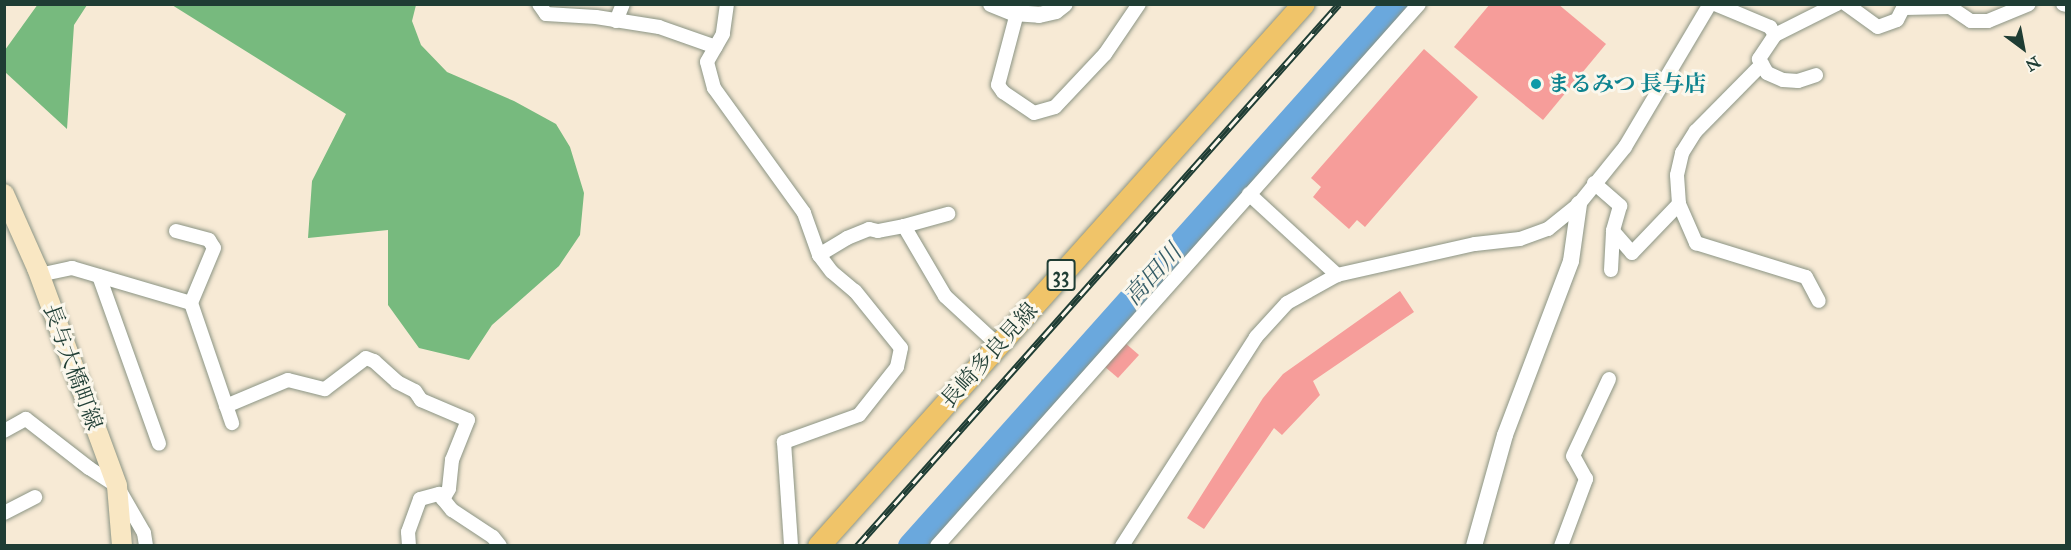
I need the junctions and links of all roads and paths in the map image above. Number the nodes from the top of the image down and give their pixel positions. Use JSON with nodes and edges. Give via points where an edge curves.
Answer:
{"nodes":[{"id":1,"x":539,"y":4,"type":"edge"},
{"id":2,"x":623,"y":4,"type":"edge"},
{"id":3,"x":727,"y":4,"type":"edge"},
{"id":4,"x":992,"y":4,"type":"edge"},
{"id":5,"x":1065,"y":4,"type":"edge"},
{"id":6,"x":1139,"y":4,"type":"edge"},
{"id":7,"x":1419,"y":4,"type":"edge"},
{"id":8,"x":1713,"y":4,"type":"edge"},
{"id":9,"x":1837,"y":4,"type":"edge"},
{"id":10,"x":1846,"y":4,"type":"edge"},
{"id":11,"x":2029,"y":4,"type":"edge"},
{"id":12,"x":1300,"y":6,"type":"edge"},
{"id":13,"x":1905,"y":6,"type":"edge"},
{"id":14,"x":1017,"y":13,"type":"junction"},
{"id":15,"x":616,"y":21,"type":"junction"},
{"id":16,"x":1775,"y":35,"type":"junction"},
{"id":17,"x":716,"y":46,"type":"junction"},
{"id":18,"x":1762,"y":64,"type":"junction"},
{"id":19,"x":1816,"y":75,"type":"dead end"},
{"id":20,"x":1594,"y":183,"type":"junction"},
{"id":21,"x":4,"y":194,"type":"edge"},
{"id":22,"x":1249,"y":194,"type":"junction"},
{"id":23,"x":1579,"y":204,"type":"junction"},
{"id":24,"x":1679,"y":204,"type":"junction"},
{"id":25,"x":948,"y":214,"type":"dead end"},
{"id":26,"x":904,"y":226,"type":"junction"},
{"id":27,"x":176,"y":231,"type":"dead end"},
{"id":28,"x":1613,"y":231,"type":"junction"},
{"id":29,"x":819,"y":255,"type":"junction"},
{"id":30,"x":1611,"y":270,"type":"dead end"},
{"id":31,"x":39,"y":275,"type":"junction"},
{"id":32,"x":1337,"y":275,"type":"junction"},
{"id":33,"x":99,"y":276,"type":"junction"},
{"id":34,"x":1819,"y":301,"type":"dead end"},
{"id":35,"x":191,"y":303,"type":"junction"},
{"id":36,"x":998,"y":345,"type":"junction"},
{"id":37,"x":1610,"y":379,"type":"dead end"},
{"id":38,"x":226,"y":406,"type":"junction"},
{"id":39,"x":232,"y":423,"type":"dead end"},
{"id":40,"x":7,"y":424,"type":"edge"},
{"id":41,"x":159,"y":444,"type":"dead end"},
{"id":42,"x":117,"y":486,"type":"junction"},
{"id":43,"x":35,"y":497,"type":"dead end"},
{"id":44,"x":443,"y":499,"type":"junction"},
{"id":45,"x":4,"y":513,"type":"edge"},
{"id":46,"x":122,"y":546,"type":"edge"},
{"id":47,"x":146,"y":546,"type":"edge"},
{"id":48,"x":409,"y":546,"type":"edge"},
{"id":49,"x":500,"y":546,"type":"edge"},
{"id":50,"x":792,"y":546,"type":"edge"},
{"id":51,"x":819,"y":546,"type":"edge"},
{"id":52,"x":938,"y":546,"type":"edge"},
{"id":53,"x":1122,"y":546,"type":"edge"},
{"id":54,"x":1474,"y":546,"type":"edge"},
{"id":55,"x":1561,"y":546,"type":"edge"}],
"edges":[{"from":1,"to":15,"type":"street","via":[[546,14]]},
{"from":2,"to":15,"type":"street"},
{"from":3,"to":17,"type":"street","via":[[723,34]]},
{"from":4,"to":14,"type":"street"},
{"from":5,"to":14,"type":"street","via":[[1040,15]]},
{"from":6,"to":14,"type":"street","via":[[1105,54],[1055,107],[1034,113],[998,85]]},
{"from":7,"to":22,"type":"street"},
{"from":8,"to":16,"type":"street","via":[[1770,27]]},
{"from":8,"to":20,"type":"street","via":[[1624,147]]},
{"from":9,"to":16,"type":"street"},
{"from":10,"to":13,"type":"street","via":[[1878,27],[1897,20]]},
{"from":11,"to":13,"type":"street","via":[[1988,21],[1971,21],[1950,7]]},
{"from":12,"to":36,"type":"main road","name":"長崎多良見線","number":"33"},
{"from":15,"to":17,"type":"street","via":[[659,27]]},
{"from":16,"to":18,"type":"street","via":[[1759,59]]},
{"from":17,"to":29,"type":"street","via":[[707,62],[714,88],[804,213]]},
{"from":18,"to":19,"type":"street","via":[[1767,73],[1783,80],[1798,81]]},
{"from":18,"to":24,"type":"street","via":[[1696,131],[1682,153],[1677,175]]},
{"from":20,"to":23,"type":"street"},
{"from":20,"to":28,"type":"street","via":[[1620,206]]},
{"from":21,"to":31,"type":"main road","name":"長与大橋町線"},
{"from":22,"to":32,"type":"street"},
{"from":22,"to":52,"type":"street"},
{"from":23,"to":32,"type":"street","via":[[1548,228],[1520,239],[1475,244]]},
{"from":23,"to":54,"type":"street","via":[[1571,261],[1505,435]]},
{"from":24,"to":28,"type":"street","via":[[1632,253]]},
{"from":24,"to":34,"type":"street","via":[[1696,243],[1806,277]]},
{"from":25,"to":26,"type":"street"},
{"from":26,"to":29,"type":"street","via":[[869,229]]},
{"from":26,"to":36,"type":"street","via":[[945,296]]},
{"from":27,"to":35,"type":"street","via":[[208,240],[214,248]]},
{"from":28,"to":30,"type":"street"},
{"from":29,"to":50,"type":"street","via":[[855,291],[901,348],[897,367],[860,416],[784,442]]},
{"from":31,"to":33,"type":"street","via":[[72,268]]},
{"from":31,"to":42,"type":"main road","name":"長与大橋町線"},
{"from":32,"to":53,"type":"street","via":[[1287,303],[1256,337]]},
{"from":33,"to":35,"type":"street"},
{"from":33,"to":41,"type":"street"},
{"from":35,"to":38,"type":"street"},
{"from":36,"to":51,"type":"main road","name":"長崎多良見線","number":"33"},
{"from":37,"to":55,"type":"street","via":[[1573,456],[1586,479]]},
{"from":38,"to":39,"type":"street"},
{"from":38,"to":44,"type":"street","via":[[288,380],[325,389],[366,358],[415,391],[421,400],[468,420],[452,460],[449,489]]},
{"from":40,"to":42,"type":"street","via":[[26,418]]},
{"from":42,"to":46,"type":"main road","name":"長与大橋町線"},
{"from":42,"to":47,"type":"street","via":[[144,533]]},
{"from":43,"to":45,"type":"street"},
{"from":44,"to":48,"type":"street","via":[[439,494],[420,499],[408,532]]},
{"from":44,"to":49,"type":"street"}]}
